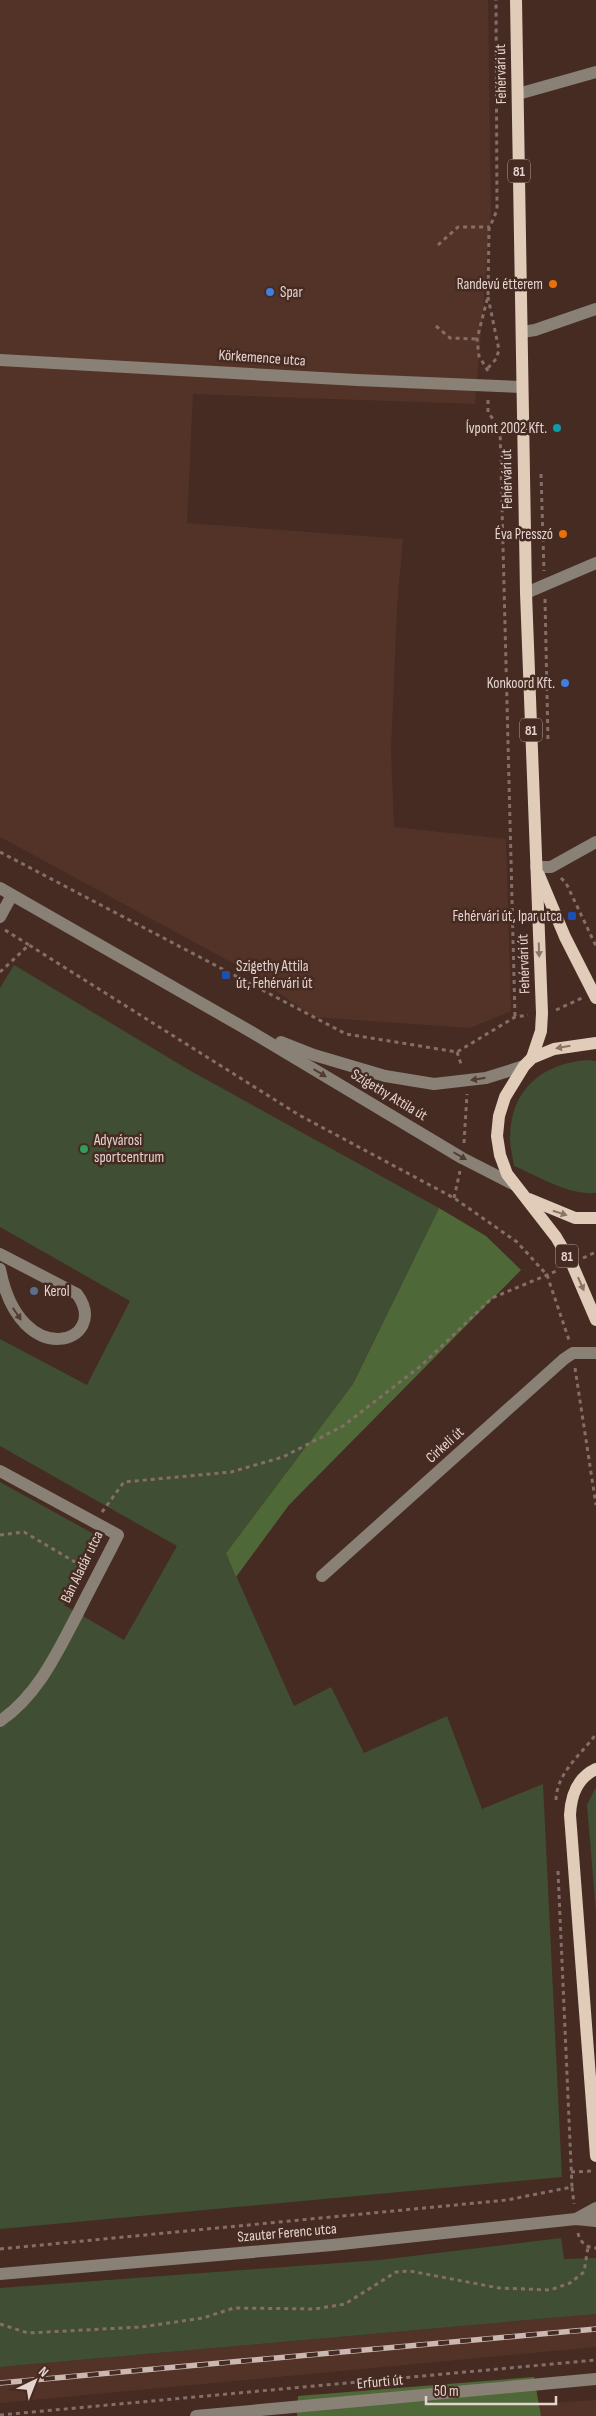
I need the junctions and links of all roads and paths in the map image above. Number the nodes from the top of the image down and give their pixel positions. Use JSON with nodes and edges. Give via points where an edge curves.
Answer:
{"nodes":[{"id":1,"x":496,"y":0,"type":"edge"},
{"id":2,"x":516,"y":0,"type":"edge"},
{"id":3,"x":596,"y":72,"type":"edge"},
{"id":4,"x":518,"y":94,"type":"junction"},
{"id":5,"x":490,"y":227,"type":"junction"},
{"id":6,"x":438,"y":245,"type":"dead end"},
{"id":7,"x":488,"y":296,"type":"junction"},
{"id":8,"x":596,"y":309,"type":"edge"},
{"id":9,"x":436,"y":326,"type":"dead end"},
{"id":10,"x":522,"y":332,"type":"junction"},
{"id":11,"x":477,"y":339,"type":"junction"},
{"id":12,"x":0,"y":360,"type":"edge"},
{"id":13,"x":522,"y":387,"type":"junction"},
{"id":14,"x":488,"y":398,"type":"dead end"},
{"id":15,"x":540,"y":465,"type":"dead end"},
{"id":16,"x":596,"y":563,"type":"edge"},
{"id":17,"x":545,"y":584,"type":"junction"},
{"id":18,"x":526,"y":592,"type":"junction"},
{"id":19,"x":548,"y":750,"type":"dead end"},
{"id":20,"x":596,"y":842,"type":"edge"},
{"id":21,"x":0,"y":852,"type":"edge"},
{"id":22,"x":536,"y":867,"type":"junction"},
{"id":23,"x":551,"y":867,"type":"junction"},
{"id":24,"x":0,"y":888,"type":"edge"},
{"id":25,"x":12,"y":895,"type":"junction"},
{"id":26,"x":0,"y":917,"type":"edge"},
{"id":27,"x":0,"y":928,"type":"edge"},
{"id":28,"x":29,"y":945,"type":"junction"},
{"id":29,"x":596,"y":946,"type":"edge"},
{"id":30,"x":0,"y":972,"type":"edge"},
{"id":31,"x":596,"y":998,"type":"edge"},
{"id":32,"x":248,"y":1030,"type":"junction"},
{"id":33,"x":596,"y":1043,"type":"edge"},
{"id":34,"x":457,"y":1052,"type":"junction"},
{"id":35,"x":528,"y":1062,"type":"junction"},
{"id":36,"x":467,"y":1081,"type":"junction"},
{"id":37,"x":462,"y":1158,"type":"junction"},
{"id":38,"x":515,"y":1185,"type":"junction"},
{"id":39,"x":454,"y":1198,"type":"junction"},
{"id":40,"x":527,"y":1198,"type":"junction"},
{"id":41,"x":596,"y":1218,"type":"edge"},
{"id":42,"x":0,"y":1254,"type":"edge"},
{"id":43,"x":0,"y":1269,"type":"edge"},
{"id":44,"x":547,"y":1275,"type":"junction"},
{"id":45,"x":596,"y":1320,"type":"edge"},
{"id":46,"x":573,"y":1352,"type":"junction"},
{"id":47,"x":596,"y":1353,"type":"edge"},
{"id":48,"x":0,"y":1470,"type":"edge"},
{"id":49,"x":596,"y":1505,"type":"edge"},
{"id":50,"x":94,"y":1522,"type":"junction"},
{"id":51,"x":0,"y":1535,"type":"edge"},
{"id":52,"x":97,"y":1575,"type":"junction"},
{"id":53,"x":322,"y":1576,"type":"dead end"},
{"id":54,"x":0,"y":1721,"type":"edge"},
{"id":55,"x":596,"y":1769,"type":"edge"},
{"id":56,"x":596,"y":2156,"type":"edge"},
{"id":57,"x":596,"y":2170,"type":"edge"},
{"id":58,"x":571,"y":2172,"type":"dead end"},
{"id":59,"x":596,"y":2208,"type":"edge"},
{"id":60,"x":576,"y":2220,"type":"junction"},
{"id":61,"x":596,"y":2221,"type":"edge"},
{"id":62,"x":588,"y":2247,"type":"junction"},
{"id":63,"x":596,"y":2248,"type":"edge"},
{"id":64,"x":0,"y":2249,"type":"edge"},
{"id":65,"x":0,"y":2274,"type":"edge"},
{"id":66,"x":0,"y":2324,"type":"edge"},
{"id":67,"x":596,"y":2360,"type":"edge"},
{"id":68,"x":596,"y":2378,"type":"edge"},
{"id":69,"x":0,"y":2415,"type":"edge"},
{"id":70,"x":196,"y":2416,"type":"edge"}],
"edges":[{"from":1,"to":5,"type":"path","via":[[497,210]]},
{"from":2,"to":4,"type":"main road","name":"Fehérvári út","number":"81"},
{"from":3,"to":4,"type":"street"},
{"from":4,"to":10,"type":"main road","name":"Fehérvári út","number":"81"},
{"from":5,"to":6,"type":"path","via":[[458,227]]},
{"from":5,"to":7,"type":"path"},
{"from":7,"to":11,"type":"path"},
{"from":7,"to":11,"type":"path","via":[[499,350],[488,368],[480,356]]},
{"from":8,"to":10,"type":"street"},
{"from":9,"to":11,"type":"path","via":[[450,338]]},
{"from":10,"to":13,"type":"main road","name":"Fehérvári út","number":"81"},
{"from":12,"to":13,"type":"street","name":"Körkemence utca"},
{"from":13,"to":18,"type":"main road","name":"Fehérvári út","number":"81"},
{"from":14,"to":34,"type":"path","via":[[488,412],[500,428],[515,1017]]},
{"from":15,"to":17,"type":"path"},
{"from":16,"to":17,"type":"street"},
{"from":17,"to":18,"type":"street"},
{"from":17,"to":19,"type":"path"},
{"from":18,"to":22,"type":"main road","name":"Fehérvári út","number":"81"},
{"from":20,"to":23,"type":"street"},
{"from":21,"to":34,"type":"path","via":[[346,1034]]},
{"from":22,"to":23,"type":"street"},
{"from":22,"to":31,"type":"main road","name":"Fehérvári út","number":"81","via":[[565,937]]},
{"from":22,"to":35,"type":"main road","name":"Fehérvári út","number":"81","one_way":true,"via":[[542,1013],[541,1031]]},
{"from":23,"to":29,"type":"path","via":[[566,883]]},
{"from":24,"to":25,"type":"street","name":"Szigethy Attila út"},
{"from":25,"to":26,"type":"street"},
{"from":25,"to":32,"type":"street","name":"Szigethy Attila út"},
{"from":27,"to":28,"type":"path"},
{"from":28,"to":30,"type":"path"},
{"from":28,"to":39,"type":"path","via":[[299,1115]]},
{"from":32,"to":36,"type":"street","name":"Szigethy Attila út","via":[[314,1055],[385,1076],[434,1084]]},
{"from":32,"to":37,"type":"street","name":"Szigethy Attila út","one_way":true},
{"from":33,"to":35,"type":"main road","one_way":true,"via":[[554,1049]]},
{"from":34,"to":36,"type":"path"},
{"from":35,"to":36,"type":"street","name":"Szigethy Attila út","one_way":true,"via":[[486,1078]]},
{"from":35,"to":38,"type":"main road","name":"Fehérvári út","number":"81","via":[[505,1097],[498,1126],[500,1155]]},
{"from":36,"to":37,"type":"path"},
{"from":37,"to":38,"type":"street","name":"Szigethy Attila út"},
{"from":37,"to":39,"type":"path"},
{"from":38,"to":40,"type":"main road","name":"Fehérvári út","number":"81"},
{"from":39,"to":44,"type":"path","via":[[517,1242]]},
{"from":40,"to":41,"type":"main road","name":"Fehérvári út","number":"81","one_way":true,"via":[[575,1218]]},
{"from":40,"to":45,"type":"main road","name":"Fehérvári út","number":"81","one_way":true,"via":[[572,1264]]},
{"from":43,"to":42,"type":"street","one_way":true,"via":[[9,1301],[29,1329],[43,1338],[58,1341],[71,1337],[78,1330],[85,1317],[84,1303],[77,1294]]},
{"from":44,"to":46,"type":"path"},
{"from":44,"to":50,"type":"path","via":[[492,1298],[422,1365],[343,1426],[283,1457],[231,1472],[124,1482]]},
{"from":46,"to":47,"type":"street"},
{"from":46,"to":49,"type":"path"},
{"from":46,"to":53,"type":"street","name":"Cirkeli út"},
{"from":48,"to":50,"type":"street","name":"Bán Aladár utca"},
{"from":50,"to":52,"type":"street","name":"Bán Aladár utca","via":[[118,1535]]},
{"from":51,"to":52,"type":"path","via":[[24,1532]]},
{"from":52,"to":54,"type":"street","name":"Bán Aladár utca","via":[[44,1674],[21,1704]]},
{"from":55,"to":56,"type":"main road","via":[[575,1789],[570,1815]]},
{"from":57,"to":58,"type":"path"},
{"from":59,"to":60,"type":"street","name":"Szauter Ferenc utca"},
{"from":60,"to":61,"type":"street","name":"Szauter Ferenc utca"},
{"from":60,"to":62,"type":"path","via":[[578,2235]]},
{"from":60,"to":64,"type":"path","via":[[572,2187],[508,2200]]},
{"from":60,"to":65,"type":"street","name":"Szauter Ferenc utca"},
{"from":62,"to":63,"type":"path"},
{"from":62,"to":66,"type":"path","via":[[584,2272],[570,2283],[550,2290],[499,2288],[410,2271],[396,2272],[345,2304],[315,2309],[234,2308],[203,2318],[141,2327],[28,2333]]},
{"from":67,"to":69,"type":"path"},
{"from":68,"to":70,"type":"street","name":"Erfurti út"}]}
